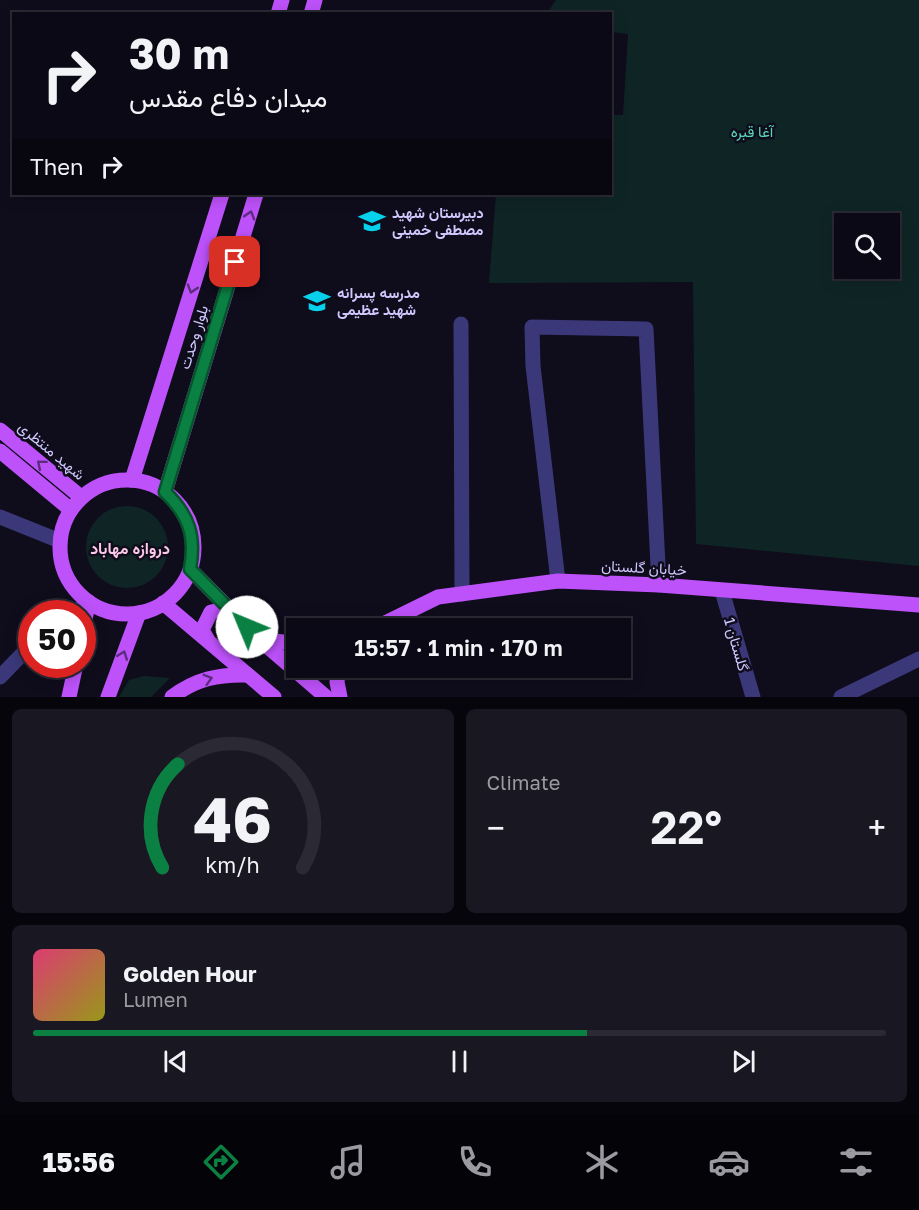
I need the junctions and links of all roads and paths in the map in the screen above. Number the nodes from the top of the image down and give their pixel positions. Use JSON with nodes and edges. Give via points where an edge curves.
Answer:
{"nodes":[{"id":1,"x":222,"y":195,"type":"edge"},
{"id":2,"x":256,"y":195,"type":"edge"},
{"id":3,"x":461,"y":324,"type":"dead end"},
{"id":4,"x":0,"y":430,"type":"edge"},
{"id":5,"x":0,"y":451,"type":"edge"},
{"id":6,"x":132,"y":480,"type":"junction"},
{"id":7,"x":165,"y":492,"type":"junction"},
{"id":8,"x":81,"y":497,"type":"junction"},
{"id":9,"x":71,"y":510,"type":"junction"},
{"id":10,"x":0,"y":517,"type":"edge"},
{"id":11,"x":60,"y":541,"type":"junction"},
{"id":12,"x":190,"y":569,"type":"junction"},
{"id":13,"x":558,"y":581,"type":"junction"},
{"id":14,"x":659,"y":585,"type":"junction"},
{"id":15,"x":722,"y":591,"type":"junction"},
{"id":16,"x":462,"y":594,"type":"junction"},
{"id":17,"x":87,"y":600,"type":"edge"},
{"id":18,"x":164,"y":603,"type":"junction"},
{"id":19,"x":919,"y":605,"type":"edge"},
{"id":20,"x":96,"y":606,"type":"edge"},
{"id":21,"x":139,"y":613,"type":"junction"},
{"id":22,"x":235,"y":615,"type":"junction"},
{"id":23,"x":395,"y":618,"type":"edge"},
{"id":24,"x":260,"y":639,"type":"junction"},
{"id":25,"x":209,"y":641,"type":"junction"},
{"id":26,"x":286,"y":643,"type":"edge"},
{"id":27,"x":18,"y":659,"type":"edge"},
{"id":28,"x":919,"y":659,"type":"edge"},
{"id":29,"x":248,"y":675,"type":"junction"},
{"id":30,"x":0,"y":677,"type":"edge"},
{"id":31,"x":73,"y":678,"type":"edge"},
{"id":32,"x":338,"y":678,"type":"edge"},
{"id":33,"x":69,"y":697,"type":"edge"},
{"id":34,"x":108,"y":697,"type":"edge"},
{"id":35,"x":172,"y":697,"type":"edge"},
{"id":36,"x":274,"y":697,"type":"edge"},
{"id":37,"x":326,"y":697,"type":"edge"},
{"id":38,"x":340,"y":697,"type":"edge"},
{"id":39,"x":753,"y":697,"type":"edge"},
{"id":40,"x":841,"y":697,"type":"edge"}],
"edges":[{"from":1,"to":6,"type":"main road","name":"بلوار وحدت","one_way":true},
{"from":7,"to":2,"type":"main road","name":"بلوار وحدت","one_way":true},
{"from":3,"to":16,"type":"street"},
{"from":8,"to":4,"type":"main road","name":"شهید منتظری","one_way":true},
{"from":5,"to":9,"type":"main road"},
{"from":6,"to":7,"type":"main road"},
{"from":6,"to":8,"type":"main road","via":[[102,484]]},
{"from":7,"to":12,"type":"main road","via":[[181,507],[190,526],[194,548]]},
{"from":8,"to":9,"type":"main road"},
{"from":9,"to":11,"type":"main road"},
{"from":10,"to":11,"type":"street"},
{"from":11,"to":17,"type":"main road","via":[[64,572]]},
{"from":12,"to":18,"type":"main road"},
{"from":12,"to":22,"type":"main road"},
{"from":13,"to":14,"type":"main road","name":"خیابان گلستان"},
{"from":13,"to":14,"type":"street","via":[[532,327],[646,329]]},
{"from":13,"to":16,"type":"main road","name":"خیابان گلستان"},
{"from":14,"to":15,"type":"main road","name":"خیابان گلستان"},
{"from":15,"to":19,"type":"main road","name":"خیابان گلستان"},
{"from":15,"to":39,"type":"street","name":"گلستان 1"},
{"from":16,"to":23,"type":"main road","name":"خیابان گلستان","via":[[438,597]]},
{"from":18,"to":21,"type":"main road"},
{"from":18,"to":25,"type":"main road"},
{"from":20,"to":21,"type":"main road","via":[[122,614]]},
{"from":34,"to":21,"type":"main road","one_way":true},
{"from":22,"to":24,"type":"main road"},
{"from":22,"to":25,"type":"main road","via":[[221,610],[211,612],[202,630]]},
{"from":24,"to":26,"type":"main road"},
{"from":24,"to":37,"type":"main road"},
{"from":25,"to":29,"type":"main road"},
{"from":27,"to":30,"type":"street"},
{"from":28,"to":40,"type":"street"},
{"from":35,"to":29,"type":"main road","one_way":true,"via":[[208,678]]},
{"from":29,"to":36,"type":"main road"},
{"from":31,"to":33,"type":"main road"},
{"from":32,"to":38,"type":"main road"}]}
